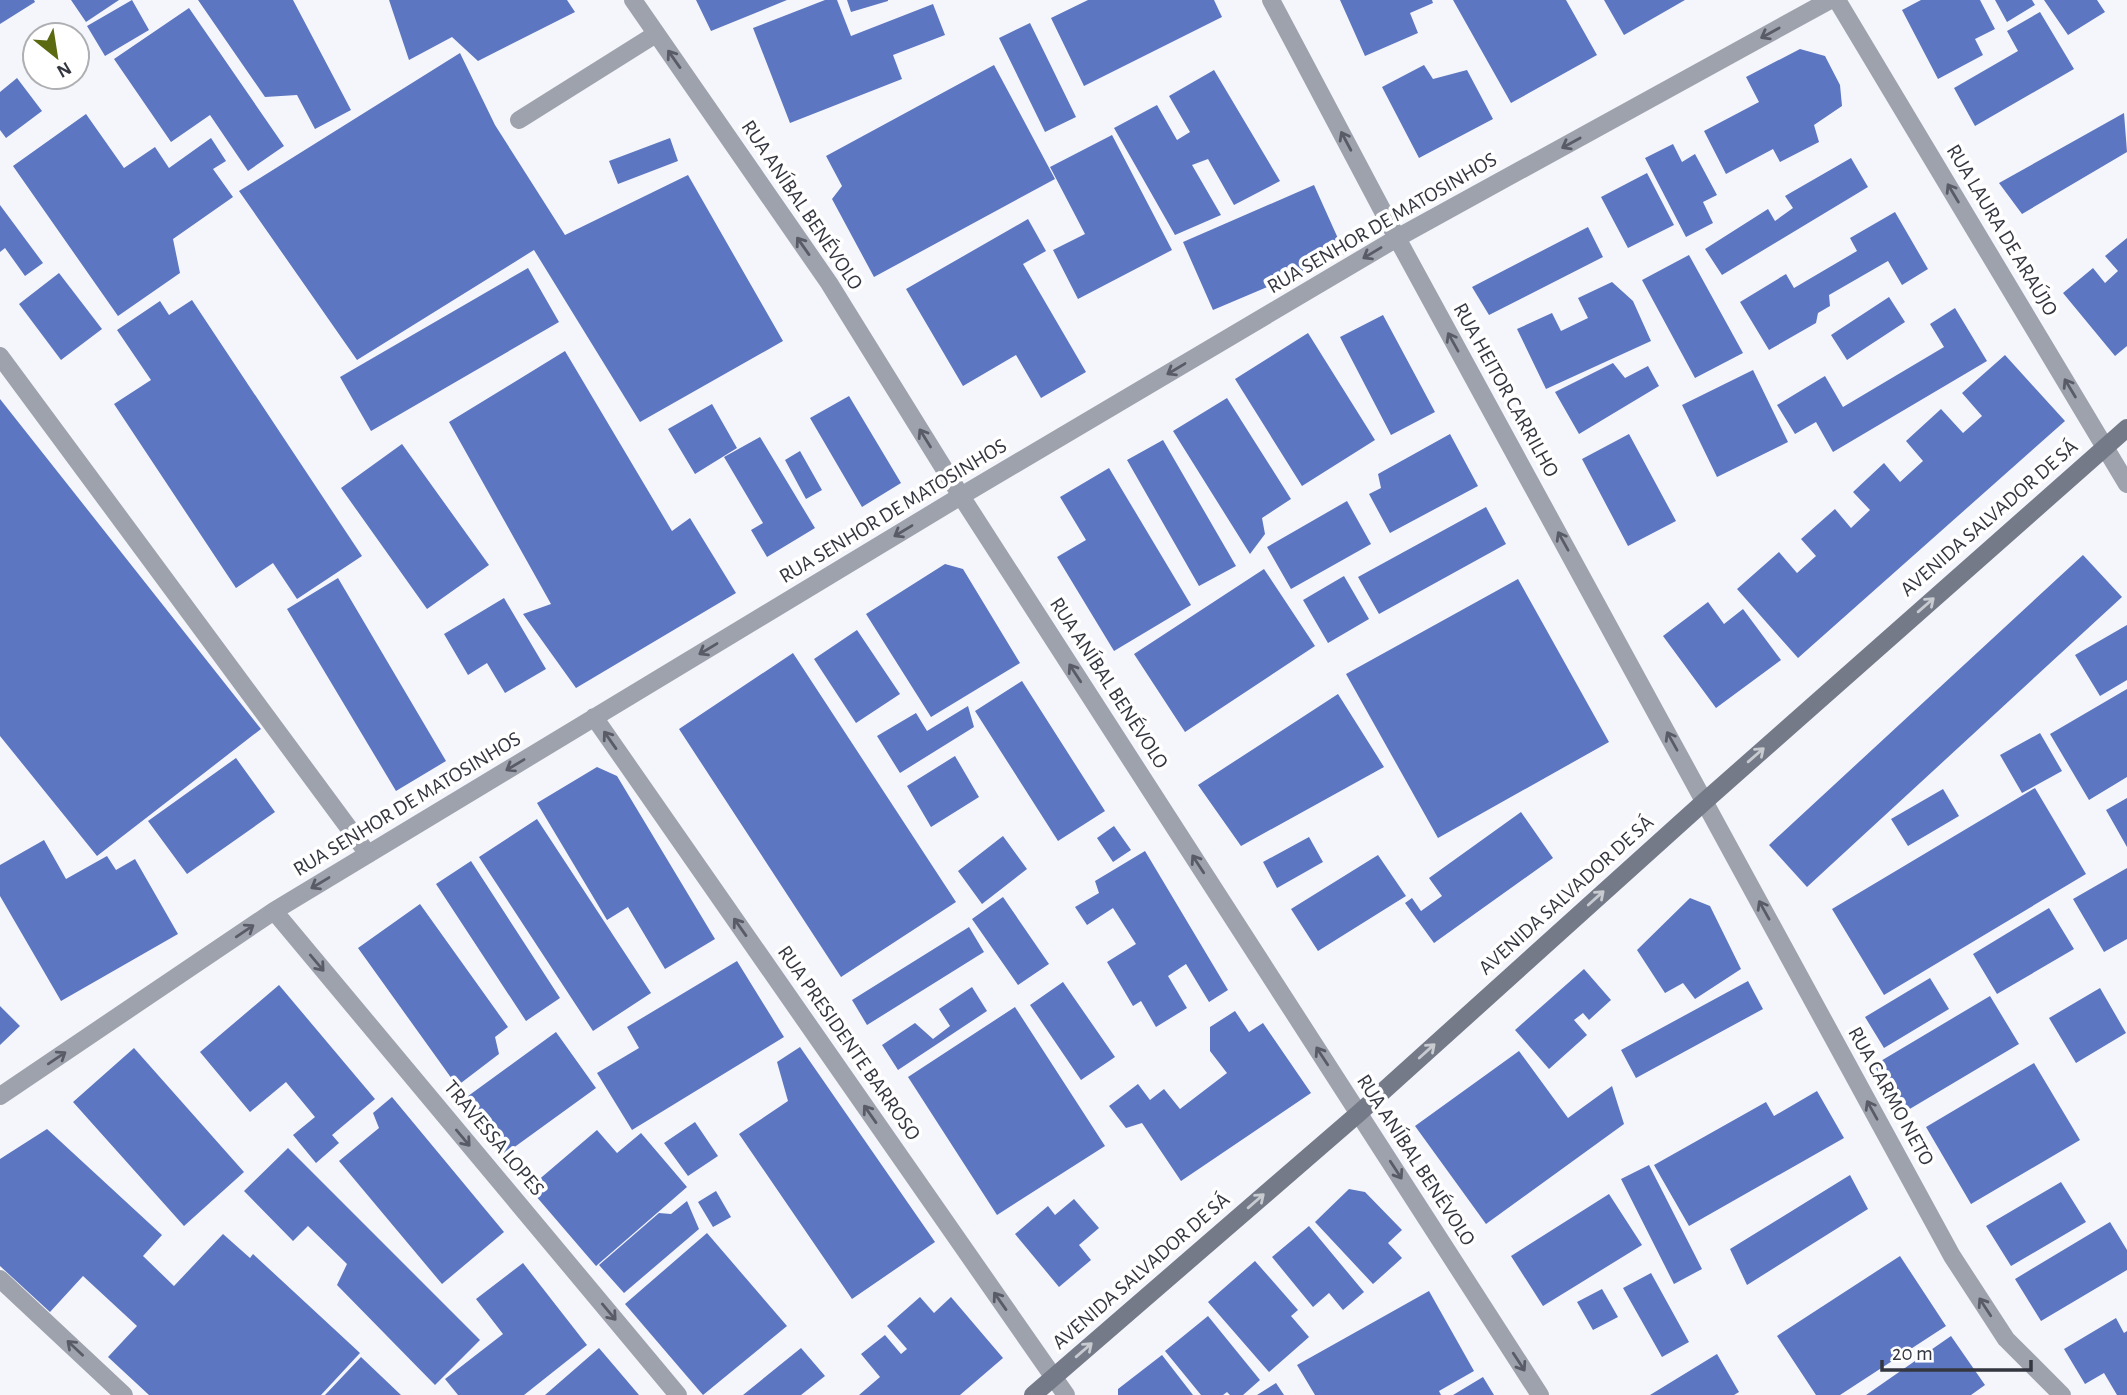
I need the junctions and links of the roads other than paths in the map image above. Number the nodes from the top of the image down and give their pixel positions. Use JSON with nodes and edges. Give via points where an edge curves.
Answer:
{"nodes":[{"id":1,"x":633,"y":0,"type":"edge"},
{"id":2,"x":1271,"y":0,"type":"edge"},
{"id":3,"x":1830,"y":0,"type":"edge"},
{"id":4,"x":1838,"y":0,"type":"edge"},
{"id":5,"x":656,"y":34,"type":"junction"},
{"id":6,"x":519,"y":120,"type":"dead end"},
{"id":7,"x":1396,"y":238,"type":"junction"},
{"id":8,"x":0,"y":356,"type":"edge"},
{"id":9,"x":2127,"y":428,"type":"edge"},
{"id":10,"x":2105,"y":447,"type":"junction"},
{"id":11,"x":2127,"y":484,"type":"edge"},
{"id":12,"x":961,"y":496,"type":"junction"},
{"id":13,"x":594,"y":717,"type":"junction"},
{"id":14,"x":1705,"y":801,"type":"junction"},
{"id":15,"x":368,"y":854,"type":"junction"},
{"id":16,"x":274,"y":911,"type":"junction"},
{"id":17,"x":0,"y":1096,"type":"edge"},
{"id":18,"x":1359,"y":1113,"type":"junction"},
{"id":19,"x":0,"y":1279,"type":"edge"},
{"id":20,"x":1053,"y":1377,"type":"junction"},
{"id":21,"x":124,"y":1395,"type":"edge"},
{"id":22,"x":678,"y":1395,"type":"edge"},
{"id":23,"x":1033,"y":1395,"type":"edge"},
{"id":24,"x":1066,"y":1395,"type":"edge"},
{"id":25,"x":1540,"y":1395,"type":"edge"},
{"id":26,"x":2062,"y":1395,"type":"edge"}],
"edges":[{"from":1,"to":5,"type":"street","name":"RUA ANÍBAL BENÉVOLO"},
{"from":7,"to":2,"type":"street","name":"RUA HEITOR CARRILHO","one_way":true},
{"from":3,"to":7,"type":"street","name":"RUA SENHOR DE MATOSINHOS","one_way":true},
{"from":10,"to":4,"type":"street","name":"RUA LAURA DE ARAÚJO","one_way":true},
{"from":5,"to":6,"type":"street"},
{"from":12,"to":5,"type":"street","name":"RUA ANÍBAL BENÉVOLO","one_way":true,"via":[[829,283]]},
{"from":7,"to":12,"type":"street","name":"RUA SENHOR DE MATOSINHOS","one_way":true},
{"from":14,"to":7,"type":"street","name":"RUA HEITOR CARRILHO","one_way":true},
{"from":8,"to":15,"type":"street"},
{"from":9,"to":10,"type":"main road","name":"AVENIDA SALVADOR DE SÁ"},
{"from":10,"to":11,"type":"street","name":"RUA LAURA DE ARAÚJO"},
{"from":14,"to":10,"type":"main road","name":"AVENIDA SALVADOR DE SÁ","one_way":true},
{"from":12,"to":13,"type":"street","name":"RUA SENHOR DE MATOSINHOS","one_way":true},
{"from":18,"to":12,"type":"street","name":"RUA ANÍBAL BENÉVOLO","one_way":true},
{"from":13,"to":15,"type":"street","name":"RUA SENHOR DE MATOSINHOS","one_way":true},
{"from":20,"to":13,"type":"street","name":"RUA PRESIDENTE BARROSO","one_way":true},
{"from":18,"to":14,"type":"main road","name":"AVENIDA SALVADOR DE SÁ","one_way":true},
{"from":26,"to":14,"type":"street","name":"RUA CARMO NETO","one_way":true,"via":[[2006,1339],[1952,1256]]},
{"from":15,"to":16,"type":"street","name":"RUA SENHOR DE MATOSINHOS","one_way":true},
{"from":17,"to":16,"type":"street","name":"RUA SENHOR DE MATOSINHOS","one_way":true},
{"from":16,"to":22,"type":"street","name":"TRAVESSA LOPES","one_way":true},
{"from":20,"to":18,"type":"main road","name":"AVENIDA SALVADOR DE SÁ","one_way":true},
{"from":18,"to":25,"type":"street","name":"RUA ANÍBAL BENÉVOLO","one_way":true},
{"from":21,"to":19,"type":"street","one_way":true},
{"from":20,"to":23,"type":"main road","name":"AVENIDA SALVADOR DE SÁ"},
{"from":20,"to":24,"type":"street","name":"RUA PRESIDENTE BARROSO"}]}
